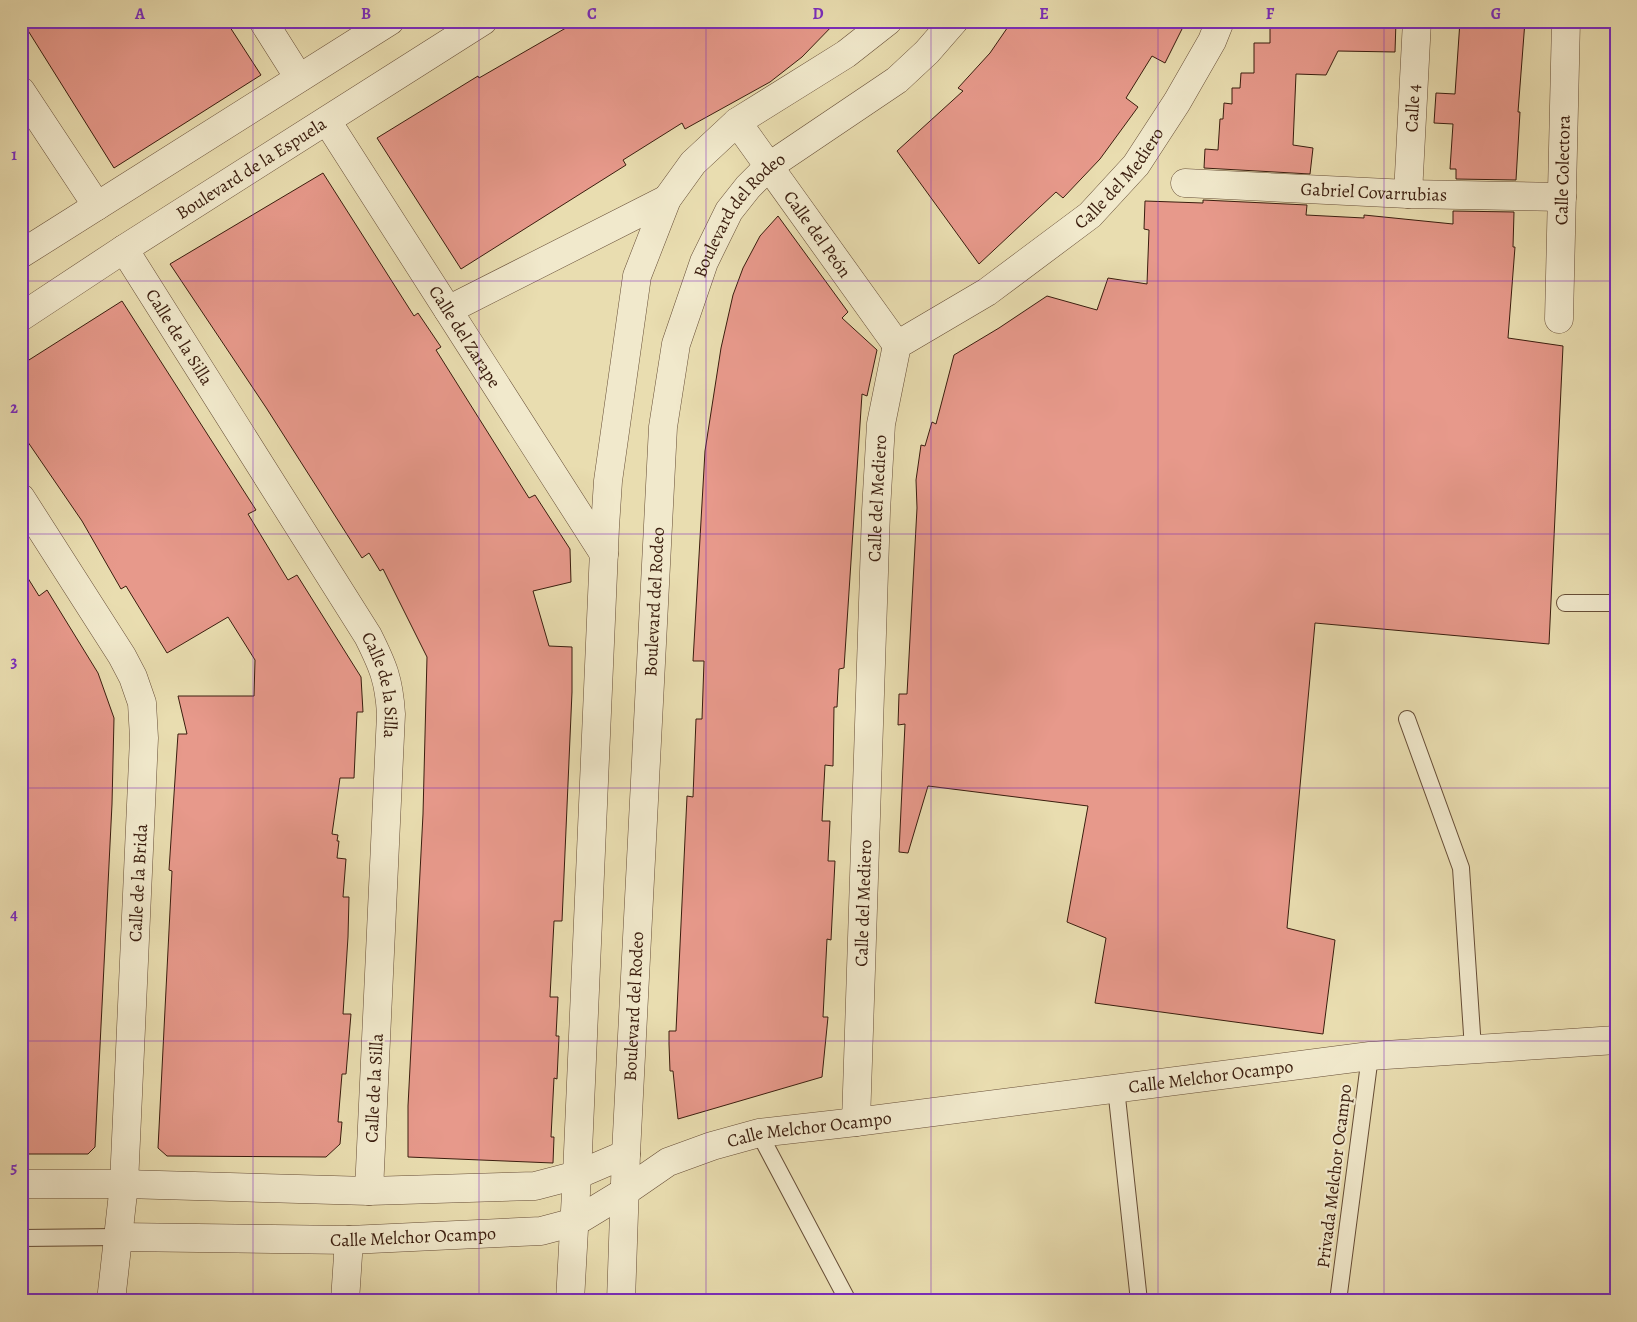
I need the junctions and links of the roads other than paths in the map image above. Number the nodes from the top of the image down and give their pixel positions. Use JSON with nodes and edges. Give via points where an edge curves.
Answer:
{"nodes":[{"id":1,"x":263,"y":21,"type":"edge"},
{"id":2,"x":390,"y":21,"type":"edge"},
{"id":3,"x":483,"y":21,"type":"edge"},
{"id":4,"x":888,"y":21,"type":"edge"},
{"id":5,"x":954,"y":21,"type":"edge"},
{"id":6,"x":1220,"y":21,"type":"edge"},
{"id":7,"x":1417,"y":21,"type":"edge"},
{"id":8,"x":1566,"y":21,"type":"edge"},
{"id":9,"x":299,"y":78,"type":"junction"},
{"id":10,"x":21,"y":91,"type":"edge"},
{"id":11,"x":327,"y":121,"type":"junction"},
{"id":12,"x":737,"y":122,"type":"junction"},
{"id":13,"x":768,"y":167,"type":"junction"},
{"id":14,"x":1185,"y":183,"type":"dead end"},
{"id":15,"x":1408,"y":194,"type":"junction"},
{"id":16,"x":1562,"y":196,"type":"junction"},
{"id":17,"x":667,"y":199,"type":"junction"},
{"id":18,"x":97,"y":206,"type":"junction"},
{"id":19,"x":124,"y":249,"type":"junction"},
{"id":20,"x":21,"y":254,"type":"edge"},
{"id":21,"x":448,"y":310,"type":"junction"},
{"id":22,"x":21,"y":317,"type":"edge"},
{"id":23,"x":1559,"y":319,"type":"dead end"},
{"id":24,"x":897,"y":345,"type":"junction"},
{"id":25,"x":21,"y":498,"type":"edge"},
{"id":26,"x":604,"y":554,"type":"junction"},
{"id":27,"x":1565,"y":603,"type":"dead end"},
{"id":28,"x":1616,"y":603,"type":"edge"},
{"id":29,"x":1407,"y":719,"type":"dead end"},
{"id":30,"x":1616,"y":1040,"type":"edge"},
{"id":31,"x":1473,"y":1049,"type":"junction"},
{"id":32,"x":1370,"y":1056,"type":"junction"},
{"id":33,"x":1116,"y":1088,"type":"junction"},
{"id":34,"x":856,"y":1122,"type":"junction"},
{"id":35,"x":759,"y":1134,"type":"junction"},
{"id":36,"x":626,"y":1154,"type":"junction"},
{"id":37,"x":577,"y":1174,"type":"junction"},
{"id":38,"x":21,"y":1184,"type":"edge"},
{"id":39,"x":124,"y":1184,"type":"junction"},
{"id":40,"x":369,"y":1191,"type":"junction"},
{"id":41,"x":626,"y":1191,"type":"junction"},
{"id":42,"x":575,"y":1222,"type":"junction"},
{"id":43,"x":119,"y":1237,"type":"junction"},
{"id":44,"x":21,"y":1238,"type":"edge"},
{"id":45,"x":349,"y":1240,"type":"junction"},
{"id":46,"x":111,"y":1301,"type":"edge"},
{"id":47,"x":345,"y":1301,"type":"edge"},
{"id":48,"x":570,"y":1301,"type":"edge"},
{"id":49,"x":620,"y":1301,"type":"edge"},
{"id":50,"x":848,"y":1301,"type":"edge"},
{"id":51,"x":1139,"y":1301,"type":"edge"},
{"id":52,"x":1338,"y":1301,"type":"edge"}],
"edges":[{"from":1,"to":9,"type":"street"},
{"from":2,"to":9,"type":"street"},
{"from":3,"to":11,"type":"street","name":"Boulevard de la Espuela"},
{"from":4,"to":12,"type":"street","via":[[846,54]]},
{"from":5,"to":13,"type":"street","name":"Boulevard del Rodeo","via":[[897,80]]},
{"from":6,"to":24,"type":"street","name":"Calle del Mediero","via":[[1178,102],[1136,164],[1090,215],[987,292]]},
{"from":7,"to":15,"type":"street","name":"Calle 4"},
{"from":8,"to":16,"type":"street","name":"Calle Colectora"},
{"from":9,"to":18,"type":"street"},
{"from":10,"to":18,"type":"street"},
{"from":11,"to":19,"type":"street","name":"Boulevard de la Espuela"},
{"from":11,"to":21,"type":"street","name":"Calle del Zarape"},
{"from":12,"to":13,"type":"street","name":"Calle del Peón"},
{"from":12,"to":17,"type":"street","via":[[693,163]]},
{"from":13,"to":24,"type":"street","name":"Calle del Peón"},
{"from":13,"to":36,"type":"street","name":"Boulevard del Rodeo","via":[[729,211],[704,262],[676,344],[663,427]]},
{"from":14,"to":15,"type":"street","name":"Gabriel Covarrubias"},
{"from":15,"to":16,"type":"street","name":"Gabriel Covarrubias"},
{"from":16,"to":23,"type":"street","name":"Calle Colectora"},
{"from":17,"to":21,"type":"street"},
{"from":17,"to":26,"type":"street","via":[[637,276],[608,481]]},
{"from":18,"to":20,"type":"street"},
{"from":19,"to":22,"type":"street","name":"Boulevard de la Espuela"},
{"from":19,"to":40,"type":"street","name":"Calle de la Silla","via":[[368,636],[390,690]]},
{"from":21,"to":26,"type":"street","name":"Calle del Zarape"},
{"from":24,"to":34,"type":"street","name":"Calle del Mediero","via":[[881,424],[876,511]]},
{"from":25,"to":39,"type":"street","name":"Calle de la Brida","via":[[122,656],[142,703],[144,738]]},
{"from":26,"to":37,"type":"street"},
{"from":27,"to":28,"type":"lane"},
{"from":29,"to":31,"type":"lane","via":[[1461,868]]},
{"from":30,"to":31,"type":"street","name":"Calle Melchor Ocampo"},
{"from":31,"to":32,"type":"street","name":"Calle Melchor Ocampo"},
{"from":32,"to":33,"type":"street","name":"Calle Melchor Ocampo"},
{"from":32,"to":52,"type":"lane","name":"Privada Melchor Ocampo"},
{"from":33,"to":34,"type":"street","name":"Calle Melchor Ocampo"},
{"from":33,"to":51,"type":"lane"},
{"from":34,"to":35,"type":"street","name":"Calle Melchor Ocampo"},
{"from":35,"to":41,"type":"street","name":"Calle Melchor Ocampo","via":[[668,1162]]},
{"from":35,"to":50,"type":"lane"},
{"from":36,"to":37,"type":"street"},
{"from":36,"to":41,"type":"street","name":"Boulevard del Rodeo"},
{"from":37,"to":40,"type":"street","via":[[535,1186]]},
{"from":37,"to":42,"type":"street"},
{"from":38,"to":39,"type":"street"},
{"from":39,"to":40,"type":"street"},
{"from":39,"to":43,"type":"street","name":"Calle de la Brida"},
{"from":41,"to":42,"type":"street","name":"Calle Melchor Ocampo"},
{"from":41,"to":49,"type":"street","name":"Boulevard del Rodeo"},
{"from":42,"to":45,"type":"street","name":"Calle Melchor Ocampo","via":[[541,1231]]},
{"from":42,"to":48,"type":"street"},
{"from":43,"to":44,"type":"lane","name":"Calle Melchor Ocampo"},
{"from":43,"to":45,"type":"street","name":"Calle Melchor Ocampo"},
{"from":43,"to":46,"type":"street","name":"Calle de la Brida"},
{"from":45,"to":47,"type":"street"}]}
